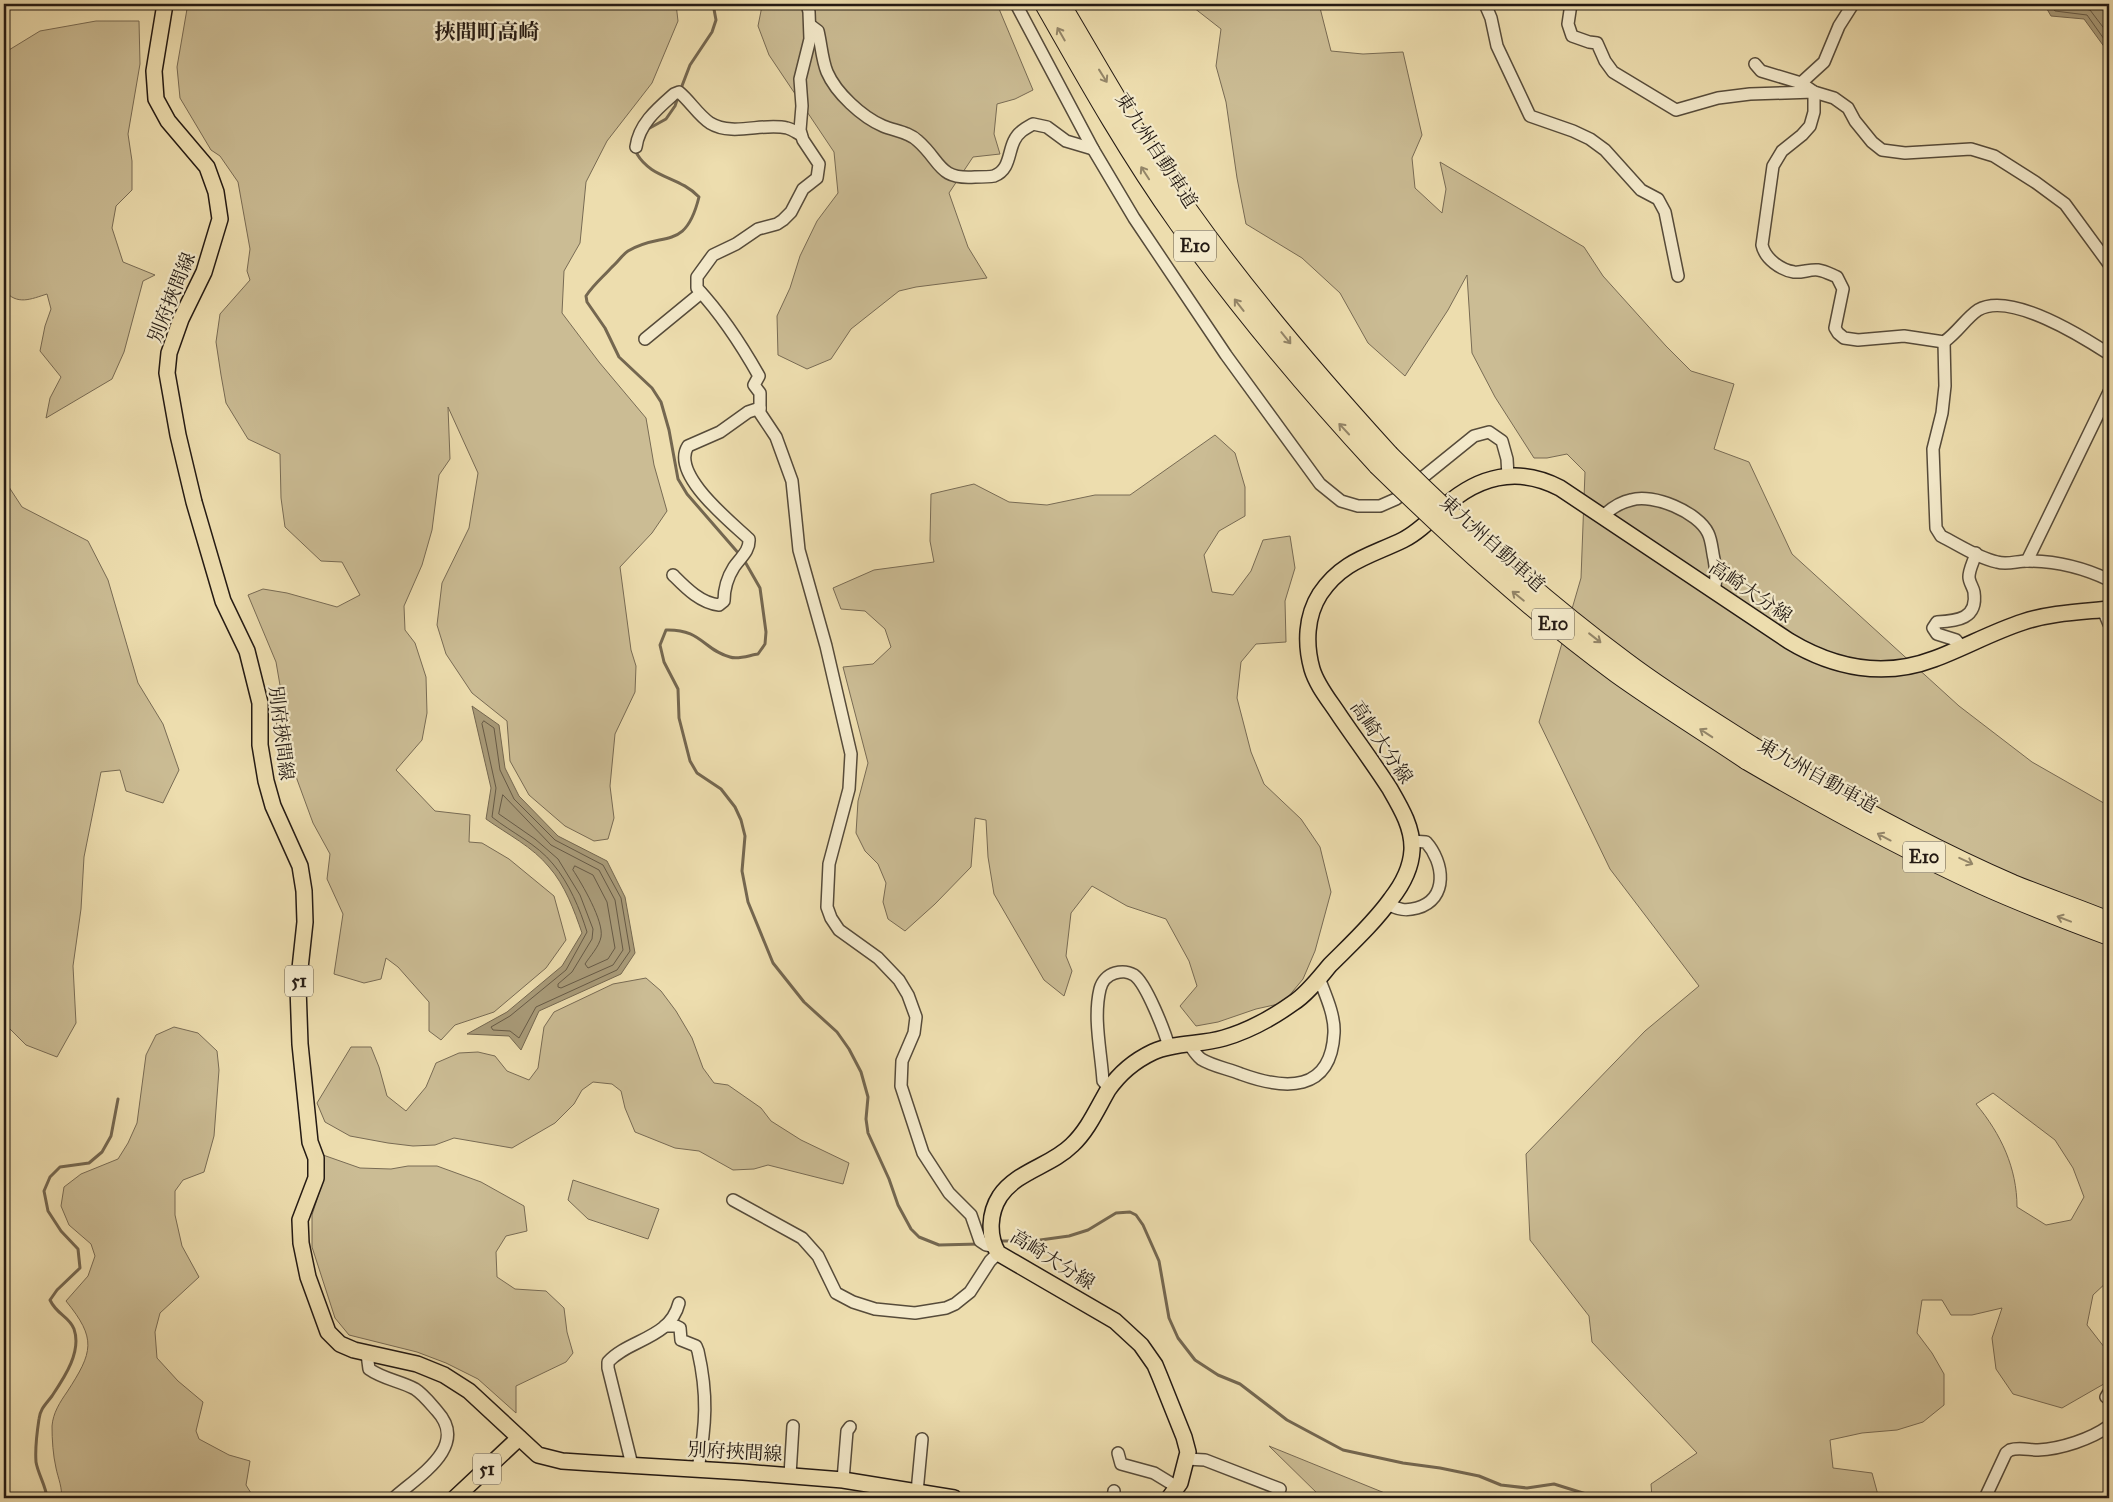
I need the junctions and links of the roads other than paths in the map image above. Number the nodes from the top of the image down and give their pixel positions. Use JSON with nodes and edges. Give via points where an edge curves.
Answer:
{"nodes":[{"id":1,"x":166,"y":4,"type":"edge"},
{"id":2,"x":806,"y":4,"type":"edge"},
{"id":3,"x":1016,"y":4,"type":"edge"},
{"id":4,"x":1044,"y":4,"type":"edge"},
{"id":5,"x":1061,"y":4,"type":"edge"},
{"id":6,"x":1485,"y":4,"type":"edge"},
{"id":7,"x":1571,"y":4,"type":"edge"},
{"id":8,"x":1853,"y":4,"type":"edge"},
{"id":9,"x":810,"y":24,"type":"junction"},
{"id":10,"x":1755,"y":64,"type":"dead end"},
{"id":11,"x":1801,"y":83,"type":"junction"},
{"id":12,"x":1814,"y":92,"type":"junction"},
{"id":13,"x":801,"y":135,"type":"junction"},
{"id":14,"x":636,"y":147,"type":"dead end"},
{"id":15,"x":1093,"y":149,"type":"junction"},
{"id":16,"x":2109,"y":264,"type":"edge"},
{"id":17,"x":1678,"y":276,"type":"dead end"},
{"id":18,"x":702,"y":293,"type":"junction"},
{"id":19,"x":645,"y":339,"type":"dead end"},
{"id":20,"x":1944,"y":342,"type":"junction"},
{"id":21,"x":2109,"y":354,"type":"edge"},
{"id":22,"x":2109,"y":392,"type":"edge"},
{"id":23,"x":760,"y":408,"type":"junction"},
{"id":24,"x":1383,"y":460,"type":"junction"},
{"id":25,"x":1508,"y":476,"type":"junction"},
{"id":26,"x":1604,"y":516,"type":"junction"},
{"id":27,"x":1976,"y":553,"type":"junction"},
{"id":28,"x":2027,"y":561,"type":"junction"},
{"id":29,"x":673,"y":575,"type":"dead end"},
{"id":30,"x":2109,"y":580,"type":"edge"},
{"id":31,"x":1714,"y":590,"type":"junction"},
{"id":32,"x":2106,"y":609,"type":"edge"},
{"id":33,"x":2109,"y":624,"type":"edge"},
{"id":34,"x":1962,"y":647,"type":"junction"},
{"id":35,"x":1750,"y":754,"type":"junction"},
{"id":36,"x":1411,"y":840,"type":"junction"},
{"id":37,"x":1388,"y":904,"type":"junction"},
{"id":38,"x":2109,"y":921,"type":"edge"},
{"id":39,"x":2109,"y":936,"type":"edge"},
{"id":40,"x":1319,"y":978,"type":"junction"},
{"id":41,"x":1188,"y":1044,"type":"junction"},
{"id":42,"x":1169,"y":1047,"type":"junction"},
{"id":43,"x":1109,"y":1088,"type":"junction"},
{"id":44,"x":733,"y":1200,"type":"dead end"},
{"id":45,"x":997,"y":1250,"type":"junction"},
{"id":46,"x":679,"y":1303,"type":"dead end"},
{"id":47,"x":665,"y":1326,"type":"junction"},
{"id":48,"x":367,"y":1354,"type":"junction"},
{"id":49,"x":2109,"y":1392,"type":"edge"},
{"id":50,"x":2109,"y":1398,"type":"edge"},
{"id":51,"x":792,"y":1426,"type":"dead end"},
{"id":52,"x":2109,"y":1426,"type":"edge"},
{"id":53,"x":850,"y":1427,"type":"dead end"},
{"id":54,"x":519,"y":1438,"type":"junction"},
{"id":55,"x":922,"y":1439,"type":"dead end"},
{"id":56,"x":1118,"y":1453,"type":"dead end"},
{"id":57,"x":1186,"y":1459,"type":"junction"},
{"id":58,"x":632,"y":1465,"type":"junction"},
{"id":59,"x":698,"y":1469,"type":"junction"},
{"id":60,"x":790,"y":1475,"type":"junction"},
{"id":61,"x":843,"y":1480,"type":"junction"},
{"id":62,"x":1280,"y":1489,"type":"dead end"},
{"id":63,"x":917,"y":1492,"type":"junction"},
{"id":64,"x":1173,"y":1492,"type":"edge"},
{"id":65,"x":395,"y":1497,"type":"edge"},
{"id":66,"x":455,"y":1498,"type":"edge"},
{"id":67,"x":954,"y":1498,"type":"edge"},
{"id":68,"x":1985,"y":1498,"type":"edge"}],
"edges":[{"from":1,"to":48,"type":"main road","name":"別府挾間線","number":"51","via":[[154,71],[156,98],[168,121],[207,167],[216,192],[220,219],[204,272],[181,318],[169,353],[168,373],[194,502],[223,601],[247,651],[260,702],[260,745],[266,781],[273,806],[300,866],[304,891],[305,922],[298,987],[300,1044],[310,1142],[316,1158],[316,1178],[300,1220],[308,1277],[328,1332],[340,1344]]},
{"from":2,"to":9,"type":"street"},
{"from":3,"to":15,"type":"street"},
{"from":24,"to":4,"type":"highway","name":"東九州自動車道","number":"E10","one_way":true,"via":[[1325,408],[1272,346],[1177,222]]},
{"from":5,"to":24,"type":"highway","name":"東九州自動車道","number":"E10","one_way":true,"via":[[1188,209],[1239,280]]},
{"from":6,"to":17,"type":"street","via":[[1497,46],[1530,116],[1590,139],[1605,150],[1641,190],[1658,199],[1664,212]]},
{"from":7,"to":12,"type":"street","via":[[1568,24],[1572,36],[1597,43],[1614,72],[1676,110],[1718,98]]},
{"from":8,"to":11,"type":"street","via":[[1839,26],[1824,62]]},
{"from":9,"to":13,"type":"street","via":[[810,39],[800,79]]},
{"from":9,"to":15,"type":"street","via":[[818,30],[827,72],[847,101],[870,119],[918,140],[949,174],[960,178],[994,176],[1009,161],[1014,140],[1022,130],[1034,124],[1047,127],[1066,141]]},
{"from":10,"to":11,"type":"street","via":[[1761,71]]},
{"from":11,"to":12,"type":"street"},
{"from":12,"to":16,"type":"street","via":[[1834,98],[1848,108],[1872,142],[1882,150],[1905,153],[1971,149],[1994,156],[2064,204]]},
{"from":12,"to":20,"type":"street","via":[[1810,126],[1782,151],[1773,166],[1762,245],[1764,251],[1778,266],[1788,270],[1820,270],[1837,277],[1843,289],[1835,328],[1844,338],[1904,336]]},
{"from":13,"to":14,"type":"street","via":[[780,127],[718,126],[709,122],[679,92],[643,125]]},
{"from":13,"to":18,"type":"street","via":[[819,164],[817,178],[803,189],[783,220],[758,229],[713,255],[697,277],[697,288]]},
{"from":15,"to":25,"type":"street","via":[[1134,218],[1226,355],[1320,484],[1341,501],[1358,506],[1380,506],[1396,499],[1474,436],[1489,432],[1502,441]]},
{"from":18,"to":19,"type":"street"},
{"from":18,"to":23,"type":"street","via":[[718,310],[759,376],[754,385],[760,393]]},
{"from":20,"to":21,"type":"street","via":[[1979,310],[2000,306],[2048,319]]},
{"from":20,"to":27,"type":"street","via":[[1945,386],[1933,449],[1934,520],[1941,536]]},
{"from":22,"to":28,"type":"street"},
{"from":23,"to":29,"type":"street","via":[[748,412],[720,432],[688,446],[684,457],[691,480],[749,539],[749,547],[727,580],[724,601],[719,605],[707,602]]},
{"from":23,"to":45,"type":"street","via":[[776,436],[792,481],[799,550],[851,754],[849,789],[829,864],[829,912],[839,930],[878,958],[908,995],[916,1017],[914,1033],[902,1061],[901,1086],[922,1153],[949,1193],[971,1215],[980,1240]]},
{"from":24,"to":35,"type":"highway","name":"東九州自動車道","number":"E10","bridge":true,"via":[[1566,615]]},
{"from":25,"to":26,"type":"main road","name":"高崎大分線","via":[[1553,484]]},
{"from":25,"to":36,"type":"main road","name":"高崎大分線","via":[[1464,490],[1418,531],[1348,564],[1321,593],[1312,610],[1308,631],[1313,672],[1326,697],[1398,803]]},
{"from":26,"to":31,"type":"main road","name":"高崎大分線"},
{"from":26,"to":31,"type":"street","via":[[1615,506],[1640,498],[1690,514],[1704,527],[1711,541],[1717,578]]},
{"from":27,"to":28,"type":"street","via":[[1997,562]]},
{"from":27,"to":34,"type":"street","via":[[1969,579],[1974,590],[1972,608],[1967,616],[1956,621],[1937,622],[1933,628],[1937,634],[1956,640]]},
{"from":28,"to":30,"type":"street","via":[[2086,569]]},
{"from":31,"to":34,"type":"main road","name":"高崎大分線","via":[[1811,654],[1842,665],[1869,669],[1909,666]]},
{"from":32,"to":33,"type":"street"},
{"from":32,"to":34,"type":"main road","name":"高崎大分線","via":[[2031,620]]},
{"from":35,"to":38,"type":"highway","name":"東九州自動車道","number":"E10","one_way":true,"via":[[2013,884]]},
{"from":39,"to":35,"type":"highway","name":"東九州自動車道","number":"E10","one_way":true,"via":[[1981,885],[1836,811]]},
{"from":36,"to":37,"type":"main road","name":"高崎大分線","via":[[1412,853],[1406,874]]},
{"from":36,"to":37,"type":"street","via":[[1426,842],[1437,860],[1440,871],[1438,895],[1430,902],[1406,910]]},
{"from":37,"to":40,"type":"main road","name":"高崎大分線"},
{"from":40,"to":41,"type":"main road","name":"高崎大分線","via":[[1296,1001],[1252,1027],[1222,1039]]},
{"from":40,"to":41,"type":"street","via":[[1329,1002],[1334,1032],[1329,1062],[1316,1076],[1296,1084],[1276,1085],[1201,1059]]},
{"from":41,"to":42,"type":"main road","name":"高崎大分線"},
{"from":42,"to":43,"type":"main road","name":"高崎大分線","via":[[1153,1052],[1126,1069]]},
{"from":42,"to":43,"type":"street","via":[[1165,1032],[1135,976],[1125,971],[1112,973],[1100,987],[1098,1008],[1103,1081]]},
{"from":43,"to":45,"type":"main road","name":"高崎大分線","via":[[1072,1146],[1050,1162],[1012,1181],[998,1199],[991,1229]]},
{"from":44,"to":45,"type":"street","via":[[802,1238],[818,1256],[836,1293],[875,1309],[915,1313],[956,1304],[970,1292]]},
{"from":45,"to":57,"type":"main road","name":"高崎大分線","via":[[1115,1321],[1141,1345],[1155,1365],[1176,1414],[1188,1452]]},
{"from":46,"to":47,"type":"street","via":[[673,1318]]},
{"from":47,"to":58,"type":"street","via":[[608,1362]]},
{"from":47,"to":59,"type":"street","via":[[680,1328],[681,1340],[696,1346],[698,1351],[706,1421]]},
{"from":48,"to":54,"type":"main road","name":"別府挾間線","number":"51","via":[[418,1364],[444,1375],[469,1391]]},
{"from":48,"to":65,"type":"street","via":[[369,1369],[377,1375],[418,1391],[446,1420],[449,1435],[446,1448],[438,1458]]},
{"from":49,"to":50,"type":"street","via":[[2106,1398]]},
{"from":51,"to":60,"type":"street"},
{"from":52,"to":68,"type":"street","via":[[2065,1445],[2039,1450],[2010,1450]]},
{"from":53,"to":61,"type":"street"},
{"from":54,"to":58,"type":"main road","name":"別府挾間線","number":"51","via":[[538,1455],[546,1457],[572,1462]]},
{"from":54,"to":66,"type":"main road","number":"51"},
{"from":55,"to":63,"type":"street"},
{"from":56,"to":64,"type":"street","via":[[1121,1464],[1154,1473]]},
{"from":57,"to":62,"type":"street","via":[[1205,1460]]},
{"from":57,"to":64,"type":"main road","name":"高崎大分線"},
{"from":58,"to":59,"type":"main road","name":"別府挾間線","number":"51"},
{"from":59,"to":60,"type":"main road","name":"別府挾間線","number":"51"},
{"from":60,"to":61,"type":"main road","name":"別府挾間線","number":"51"},
{"from":61,"to":63,"type":"main road","name":"別府挾間線","number":"51"},
{"from":63,"to":67,"type":"main road","name":"別府挾間線","number":"51"}]}
